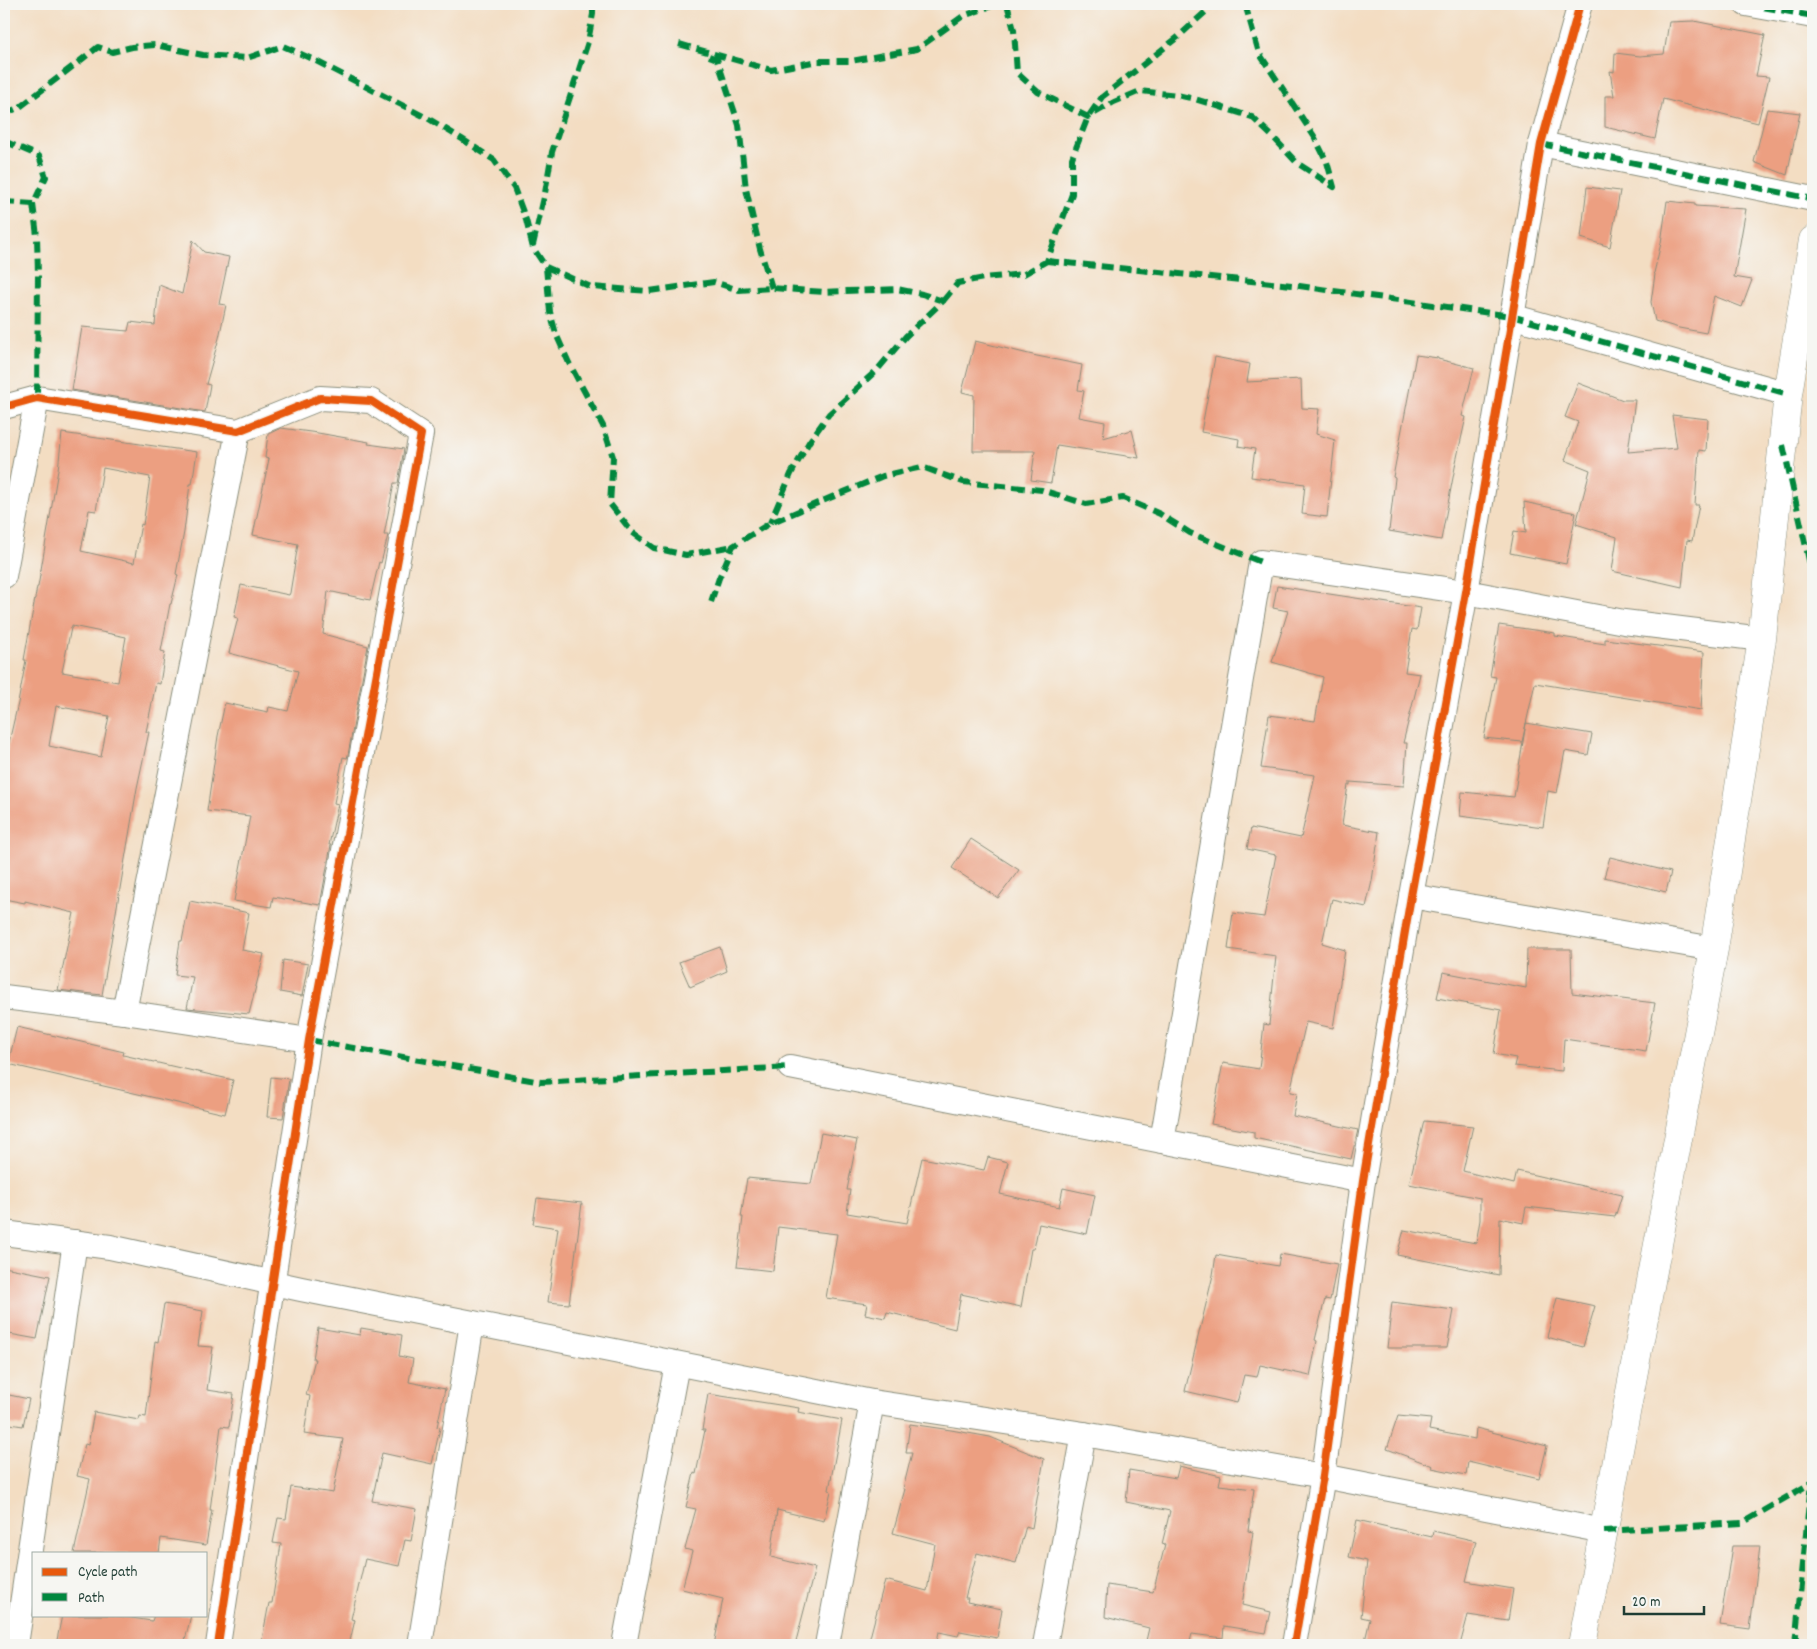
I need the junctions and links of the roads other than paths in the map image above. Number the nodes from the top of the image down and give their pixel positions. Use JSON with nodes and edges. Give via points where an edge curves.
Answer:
{"nodes":[{"id":1,"x":1580,"y":4,"type":"edge"},
{"id":2,"x":1746,"y":4,"type":"edge"},
{"id":3,"x":1813,"y":16,"type":"edge"},
{"id":4,"x":1541,"y":144,"type":"junction"},
{"id":5,"x":1813,"y":199,"type":"edge"},
{"id":6,"x":1813,"y":240,"type":"edge"},
{"id":7,"x":1511,"y":316,"type":"junction"},
{"id":8,"x":1788,"y":394,"type":"junction"},
{"id":9,"x":37,"y":398,"type":"junction"},
{"id":10,"x":4,"y":407,"type":"edge"},
{"id":11,"x":238,"y":431,"type":"junction"},
{"id":12,"x":4,"y":576,"type":"edge"},
{"id":13,"x":1466,"y":592,"type":"junction"},
{"id":14,"x":1762,"y":639,"type":"junction"},
{"id":15,"x":1411,"y":896,"type":"junction"},
{"id":16,"x":1714,"y":949,"type":"junction"},
{"id":17,"x":4,"y":997,"type":"edge"},
{"id":18,"x":124,"y":1012,"type":"junction"},
{"id":19,"x":309,"y":1040,"type":"junction"},
{"id":20,"x":790,"y":1067,"type":"dead end"},
{"id":21,"x":1162,"y":1141,"type":"junction"},
{"id":22,"x":1363,"y":1181,"type":"junction"},
{"id":23,"x":4,"y":1233,"type":"edge"},
{"id":24,"x":75,"y":1242,"type":"junction"},
{"id":25,"x":273,"y":1283,"type":"junction"},
{"id":26,"x":472,"y":1323,"type":"junction"},
{"id":27,"x":678,"y":1364,"type":"junction"},
{"id":28,"x":872,"y":1402,"type":"junction"},
{"id":29,"x":1084,"y":1434,"type":"junction"},
{"id":30,"x":1323,"y":1476,"type":"junction"},
{"id":31,"x":1604,"y":1531,"type":"junction"},
{"id":32,"x":16,"y":1645,"type":"edge"},
{"id":33,"x":218,"y":1645,"type":"edge"},
{"id":34,"x":420,"y":1645,"type":"edge"},
{"id":35,"x":624,"y":1645,"type":"edge"},
{"id":36,"x":828,"y":1645,"type":"edge"},
{"id":37,"x":1045,"y":1645,"type":"edge"},
{"id":38,"x":1294,"y":1645,"type":"edge"},
{"id":39,"x":1582,"y":1645,"type":"edge"}],
"edges":[{"from":1,"to":4,"type":"street"},
{"from":2,"to":3,"type":"street"},
{"from":4,"to":5,"type":"street"},
{"from":4,"to":7,"type":"street"},
{"from":6,"to":8,"type":"street"},
{"from":7,"to":8,"type":"street"},
{"from":7,"to":13,"type":"street"},
{"from":8,"to":14,"type":"street"},
{"from":9,"to":10,"type":"street"},
{"from":9,"to":11,"type":"street"},
{"from":9,"to":12,"type":"street"},
{"from":11,"to":18,"type":"street"},
{"from":11,"to":19,"type":"street","via":[[320,398],[371,401],[421,434]]},
{"from":13,"to":14,"type":"street","via":[[1624,622]]},
{"from":13,"to":15,"type":"street"},
{"from":13,"to":21,"type":"street","via":[[1261,562]]},
{"from":14,"to":16,"type":"street"},
{"from":15,"to":16,"type":"street"},
{"from":15,"to":22,"type":"street"},
{"from":16,"to":31,"type":"street"},
{"from":17,"to":18,"type":"street"},
{"from":18,"to":19,"type":"street"},
{"from":19,"to":25,"type":"street"},
{"from":20,"to":21,"type":"street"},
{"from":21,"to":22,"type":"street"},
{"from":22,"to":30,"type":"street"},
{"from":23,"to":24,"type":"street"},
{"from":24,"to":25,"type":"street"},
{"from":24,"to":32,"type":"street"},
{"from":25,"to":26,"type":"street"},
{"from":25,"to":33,"type":"street"},
{"from":26,"to":27,"type":"street"},
{"from":26,"to":34,"type":"street"},
{"from":27,"to":28,"type":"street"},
{"from":27,"to":35,"type":"street"},
{"from":28,"to":29,"type":"street"},
{"from":28,"to":36,"type":"street"},
{"from":29,"to":30,"type":"street"},
{"from":29,"to":37,"type":"street"},
{"from":30,"to":31,"type":"street"},
{"from":30,"to":38,"type":"street"},
{"from":31,"to":39,"type":"street"}]}
